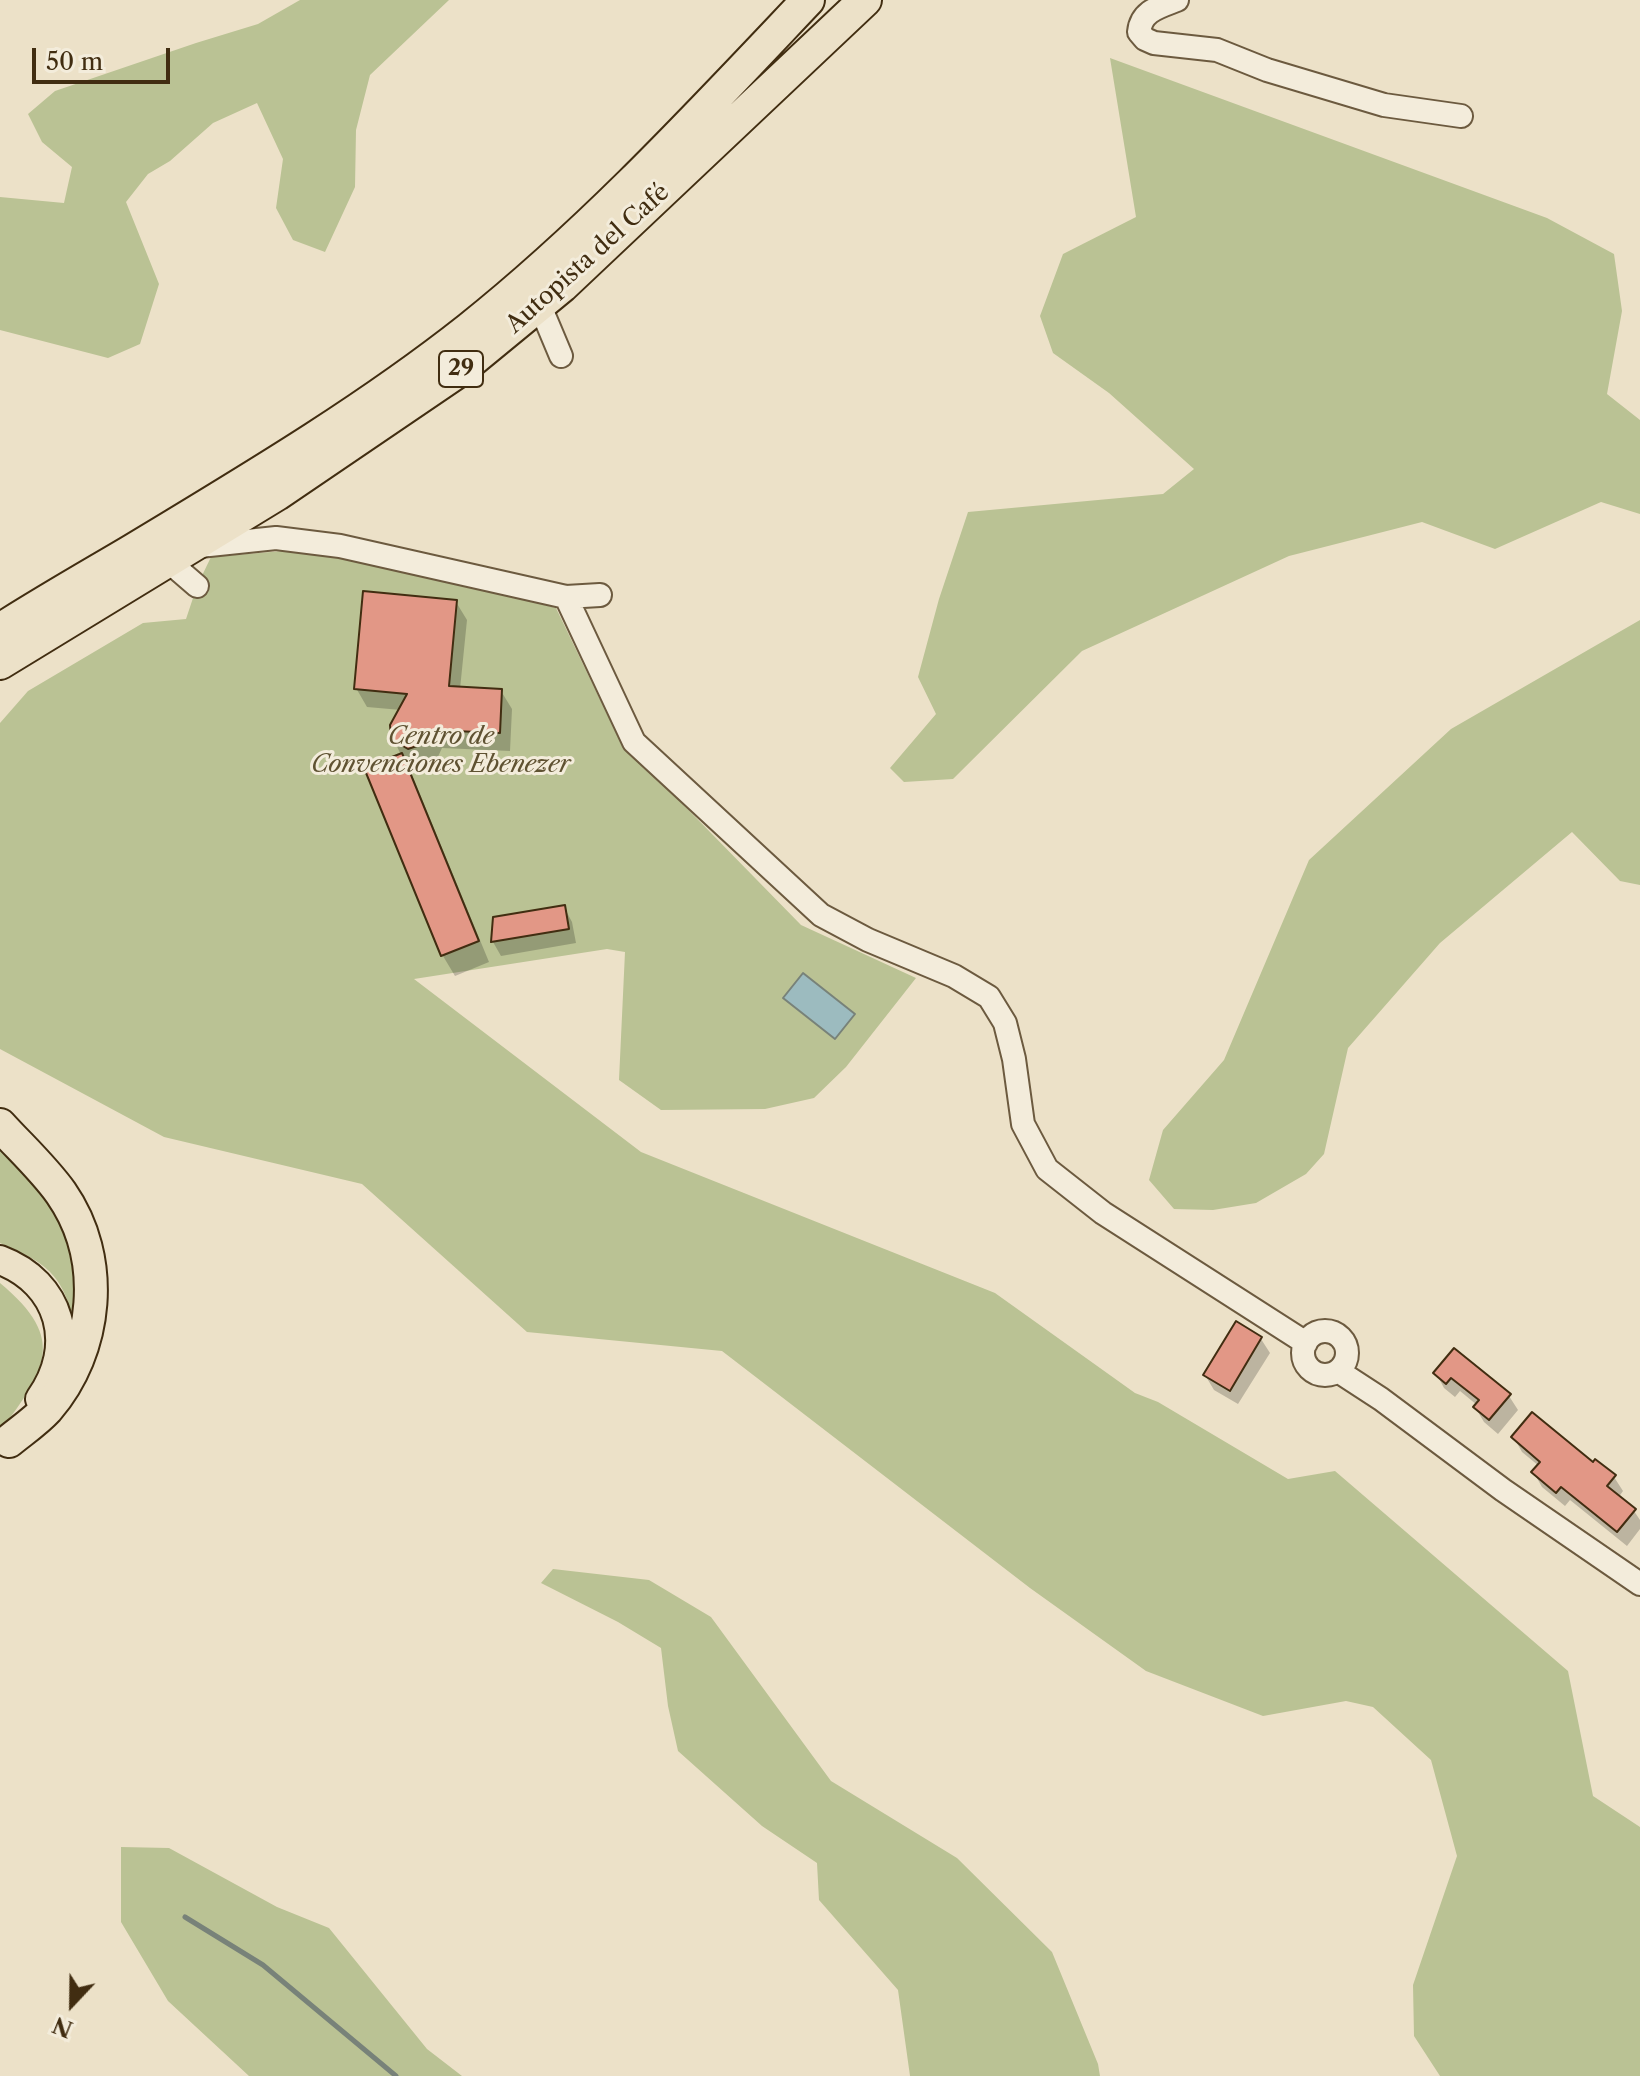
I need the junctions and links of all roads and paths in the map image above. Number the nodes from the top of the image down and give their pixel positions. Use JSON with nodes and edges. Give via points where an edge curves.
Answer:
{"nodes":[{"id":1,"x":808,"y":0,"type":"edge"},
{"id":2,"x":865,"y":0,"type":"edge"},
{"id":3,"x":1177,"y":0,"type":"edge"},
{"id":4,"x":1461,"y":116,"type":"dead end"},
{"id":5,"x":540,"y":306,"type":"junction"},
{"id":6,"x":561,"y":356,"type":"dead end"},
{"id":7,"x":179,"y":554,"type":"junction"},
{"id":8,"x":197,"y":586,"type":"dead end"},
{"id":9,"x":600,"y":595,"type":"dead end"},
{"id":10,"x":566,"y":597,"type":"junction"},
{"id":11,"x":7,"y":624,"type":"edge"},
{"id":12,"x":0,"y":663,"type":"edge"},
{"id":13,"x":0,"y":1125,"type":"edge"},
{"id":14,"x":0,"y":1260,"type":"edge"},
{"id":15,"x":1306,"y":1343,"type":"junction"},
{"id":16,"x":1338,"y":1371,"type":"junction"},
{"id":17,"x":4,"y":1446,"type":"edge"},
{"id":18,"x":1640,"y":1584,"type":"edge"}],
"edges":[{"from":1,"to":11,"type":"highway","name":"Autopista del Café","number":"29","via":[[667,148],[468,329],[302,445]]},
{"from":2,"to":5,"type":"highway","name":"Autopista del Café","number":"29"},
{"from":3,"to":4,"type":"street","via":[[1144,16],[1139,32],[1145,39],[1217,50],[1384,105]]},
{"from":5,"to":6,"type":"street"},
{"from":5,"to":7,"type":"highway","name":"Autopista del Café","number":"29","via":[[401,412]]},
{"from":7,"to":8,"type":"street"},
{"from":7,"to":10,"type":"street","via":[[276,538],[340,546]]},
{"from":7,"to":12,"type":"highway","name":"Autopista del Café","number":"29"},
{"from":9,"to":10,"type":"street"},
{"from":10,"to":15,"type":"street","via":[[634,742],[821,915],[989,997],[1005,1023],[1023,1124],[1047,1169],[1103,1213]]},
{"from":13,"to":17,"type":"highway","via":[[73,1213],[83,1237],[91,1306],[86,1339],[72,1374],[46,1411]]},
{"from":14,"to":17,"type":"main road","via":[[42,1286],[57,1311],[59,1326],[53,1379]]},
{"from":15,"to":16,"type":"street","via":[[1304,1357],[1311,1370],[1324,1375]]},
{"from":15,"to":16,"type":"street","via":[[1316,1333],[1329,1331],[1342,1339],[1347,1352]]},
{"from":16,"to":18,"type":"street"}]}
